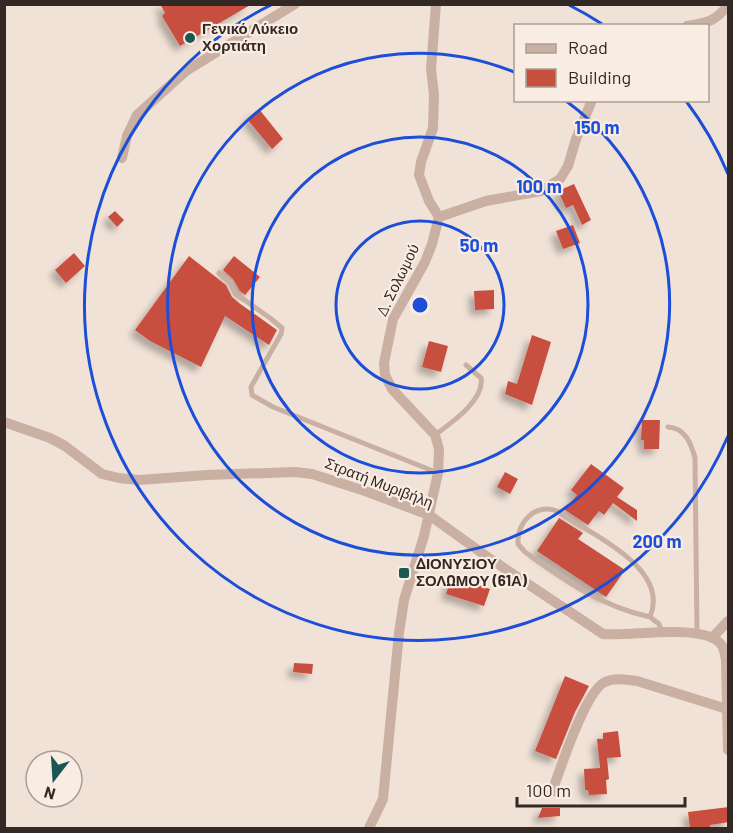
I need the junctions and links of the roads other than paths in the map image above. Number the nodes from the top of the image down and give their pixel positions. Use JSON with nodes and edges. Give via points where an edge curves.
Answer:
{"nodes":[{"id":1,"x":295,"y":4,"type":"edge"},
{"id":2,"x":436,"y":4,"type":"edge"},
{"id":3,"x":729,"y":5,"type":"edge"},
{"id":4,"x":698,"y":24,"type":"edge"},
{"id":5,"x":591,"y":102,"type":"edge"},
{"id":6,"x":122,"y":158,"type":"dead end"},
{"id":7,"x":440,"y":217,"type":"junction"},
{"id":8,"x":219,"y":273,"type":"dead end"},
{"id":9,"x":466,"y":365,"type":"dead end"},
{"id":10,"x":4,"y":422,"type":"edge"},
{"id":11,"x":668,"y":427,"type":"dead end"},
{"id":12,"x":435,"y":435,"type":"junction"},
{"id":13,"x":438,"y":473,"type":"junction"},
{"id":14,"x":429,"y":515,"type":"junction"},
{"id":15,"x":650,"y":617,"type":"junction"},
{"id":16,"x":729,"y":621,"type":"edge"},
{"id":17,"x":662,"y":632,"type":"junction"},
{"id":18,"x":697,"y":634,"type":"junction"},
{"id":19,"x":712,"y":638,"type":"junction"},
{"id":20,"x":727,"y":709,"type":"junction"},
{"id":21,"x":729,"y":750,"type":"edge"},
{"id":22,"x":552,"y":792,"type":"dead end"},
{"id":23,"x":369,"y":828,"type":"edge"}],
"edges":[{"from":1,"to":6,"type":"street","via":[[186,71],[137,115]]},
{"from":2,"to":7,"type":"street","via":[[431,69],[433,128],[419,175]]},
{"from":3,"to":4,"type":"street","via":[[719,16]]},
{"from":5,"to":7,"type":"street","via":[[560,179],[541,191],[486,201]]},
{"from":7,"to":12,"type":"street","name":"Δ. Σολωμού","via":[[425,262],[393,319],[384,363],[392,389]]},
{"from":8,"to":13,"type":"lane","via":[[236,294],[282,328],[251,387],[252,395]]},
{"from":9,"to":12,"type":"lane","via":[[482,378],[481,390]]},
{"from":10,"to":14,"type":"street","name":"Στρατή Μυριβήλη","via":[[65,446],[102,474],[139,480],[312,474]]},
{"from":11,"to":18,"type":"lane","via":[[686,435],[695,458]]},
{"from":12,"to":13,"type":"street"},
{"from":13,"to":14,"type":"street"},
{"from":14,"to":17,"type":"street","name":"Στρατή Μυριβήλη","via":[[603,634]]},
{"from":14,"to":23,"type":"street","via":[[404,600],[383,799]]},
{"from":15,"to":15,"type":"lane","via":[[654,607],[650,584],[632,559],[549,508],[532,513],[521,524],[518,544],[525,552],[598,600]]},
{"from":15,"to":17,"type":"lane"},
{"from":16,"to":19,"type":"street"},
{"from":17,"to":18,"type":"street","name":"Στρατή Μυριβήλη"},
{"from":18,"to":19,"type":"street","name":"Στρατή Μυριβήλη"},
{"from":19,"to":20,"type":"street","via":[[724,650]]},
{"from":20,"to":21,"type":"street"},
{"from":20,"to":22,"type":"street","via":[[637,681],[603,683],[584,710]]}]}
